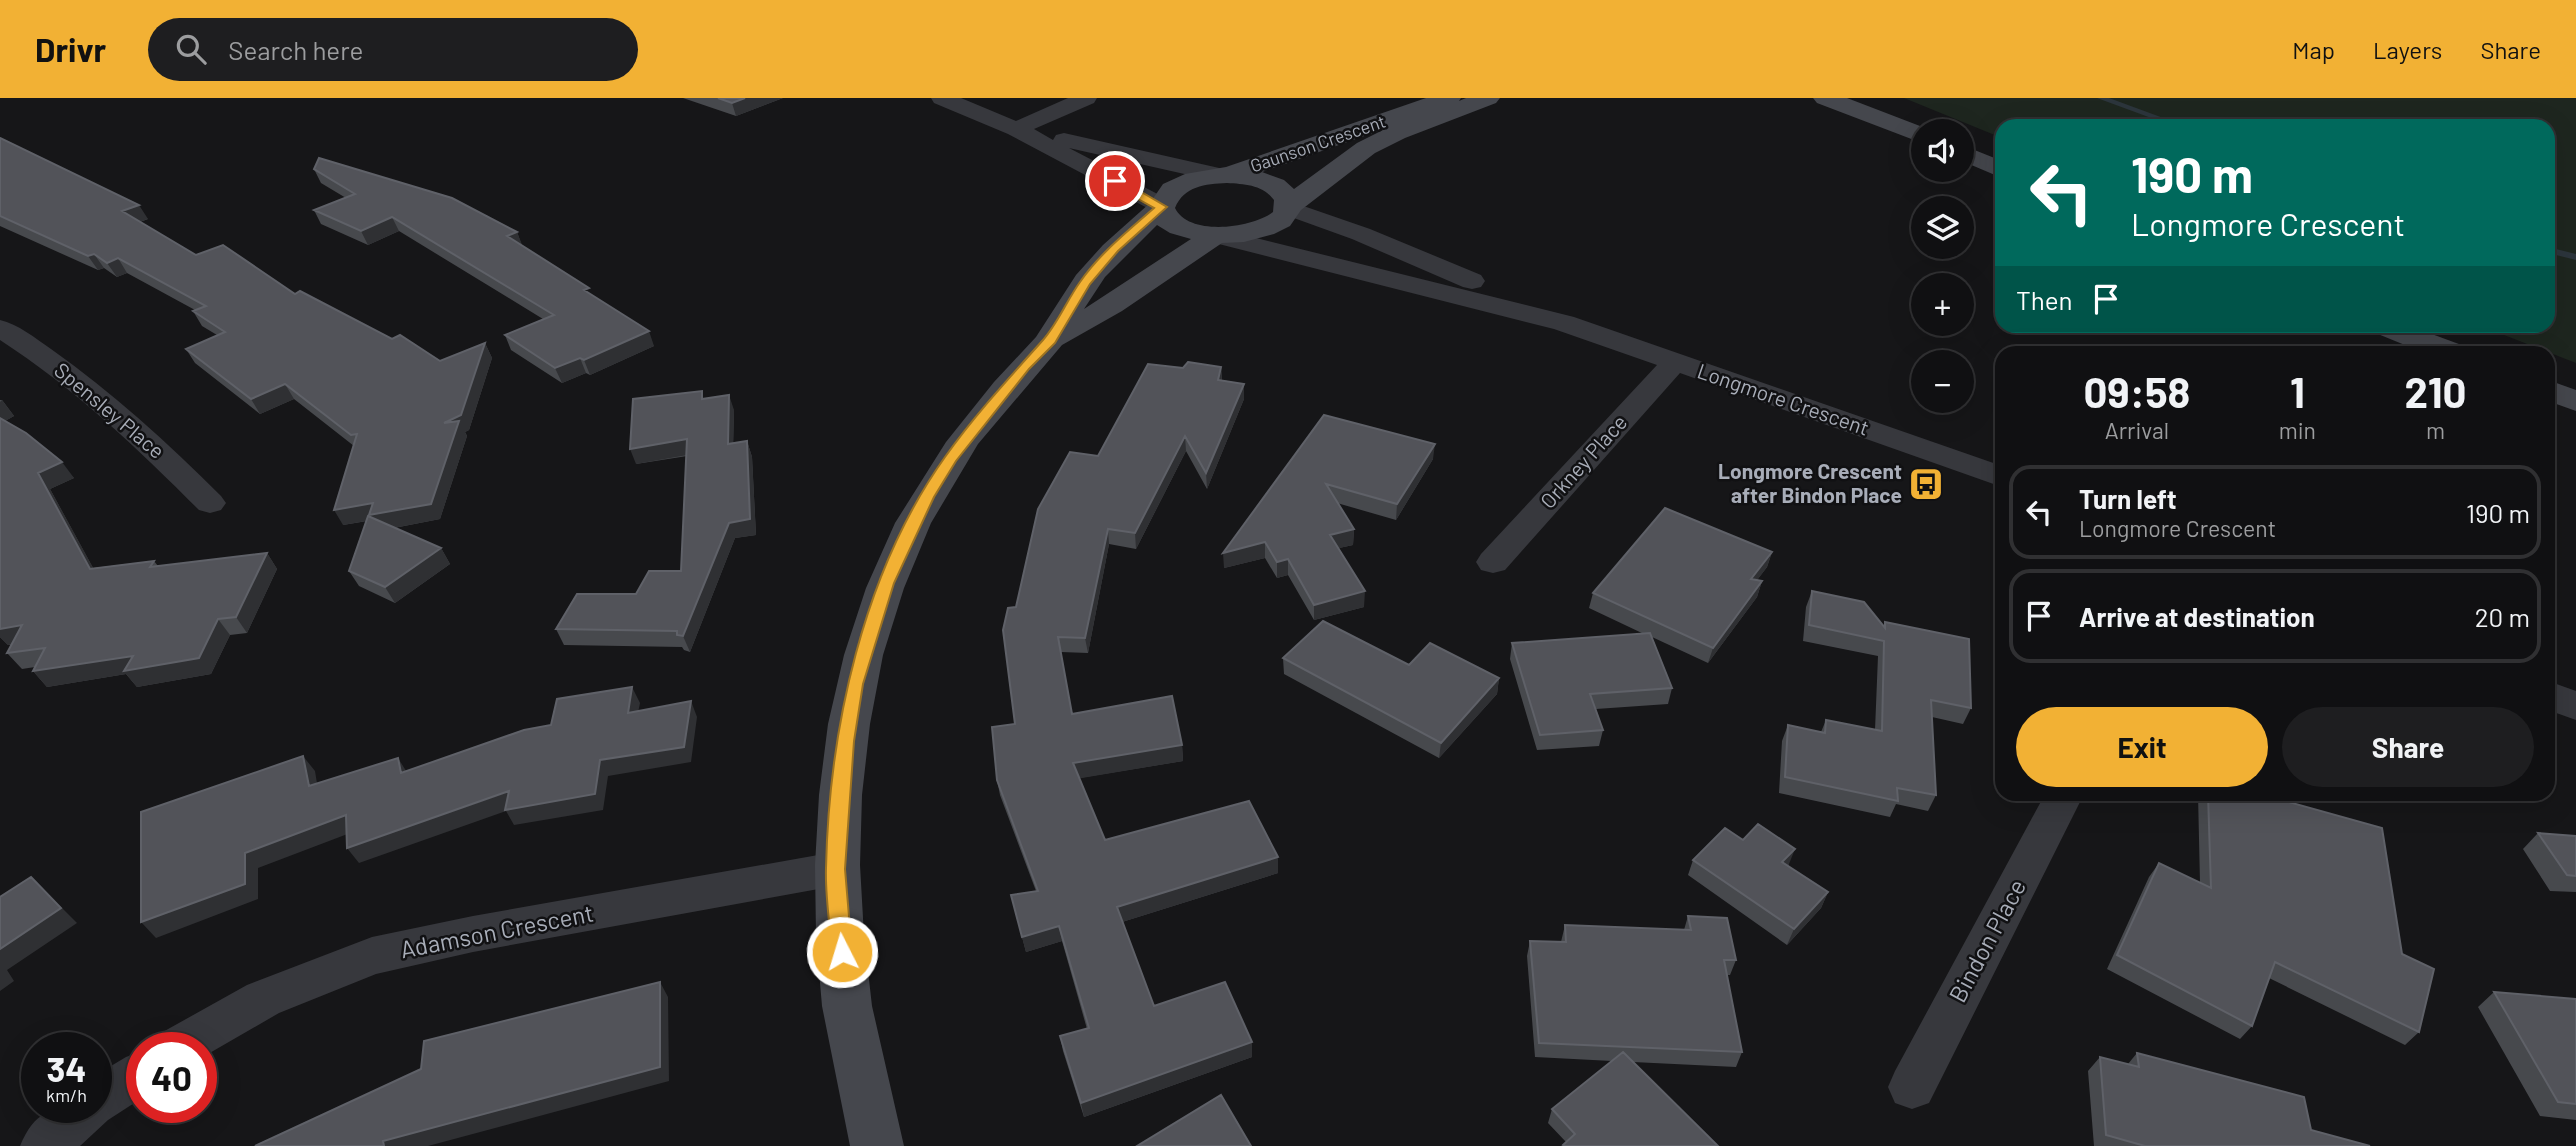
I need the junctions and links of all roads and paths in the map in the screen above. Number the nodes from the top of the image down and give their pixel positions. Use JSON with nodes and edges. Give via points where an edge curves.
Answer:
{"nodes":[{"id":1,"x":942,"y":98,"type":"edge"},
{"id":2,"x":1086,"y":98,"type":"edge"},
{"id":3,"x":1449,"y":98,"type":"edge"},
{"id":4,"x":1488,"y":98,"type":"edge"},
{"id":5,"x":1825,"y":98,"type":"edge"},
{"id":6,"x":1855,"y":98,"type":"edge"},
{"id":7,"x":1016,"y":129,"type":"junction"},
{"id":8,"x":1911,"y":130,"type":"edge"},
{"id":9,"x":1911,"y":130,"type":"edge"},
{"id":10,"x":1974,"y":157,"type":"edge"},
{"id":11,"x":1995,"y":167,"type":"edge"},
{"id":12,"x":1223,"y":175,"type":"junction"},
{"id":13,"x":1162,"y":206,"type":"junction"},
{"id":14,"x":1289,"y":207,"type":"junction"},
{"id":15,"x":1215,"y":236,"type":"junction"},
{"id":16,"x":1564,"y":323,"type":"junction"},
{"id":17,"x":0,"y":328,"type":"edge"},
{"id":18,"x":2402,"y":333,"type":"edge"},
{"id":19,"x":1050,"y":340,"type":"junction"},
{"id":20,"x":2435,"y":346,"type":"edge"},
{"id":21,"x":1675,"y":362,"type":"junction"},
{"id":22,"x":2555,"y":393,"type":"edge"},
{"id":23,"x":2576,"y":401,"type":"edge"},
{"id":24,"x":1995,"y":475,"type":"edge"},
{"id":25,"x":210,"y":503,"type":"dead end"},
{"id":26,"x":1493,"y":562,"type":"dead end"},
{"id":27,"x":2555,"y":698,"type":"edge"},
{"id":28,"x":2576,"y":706,"type":"edge"},
{"id":29,"x":2061,"y":801,"type":"edge"},
{"id":30,"x":835,"y":869,"type":"junction"},
{"id":31,"x":202,"y":1032,"type":"edge"},
{"id":32,"x":1912,"y":1087,"type":"dead end"},
{"id":33,"x":71,"y":1123,"type":"edge"},
{"id":34,"x":44,"y":1146,"type":"edge"},
{"id":35,"x":877,"y":1146,"type":"edge"}],
"edges":[{"from":1,"to":7,"type":"street"},
{"from":2,"to":7,"type":"street"},
{"from":3,"to":12,"type":"street","name":"Gaunson Crescent"},
{"from":4,"to":14,"type":"street","name":"Gaunson Crescent","via":[[1366,148]]},
{"from":5,"to":8,"type":"street"},
{"from":6,"to":9,"type":"street"},
{"from":7,"to":12,"type":"street"},
{"from":7,"to":13,"type":"street"},
{"from":10,"to":11,"type":"street"},
{"from":12,"to":13,"type":"street","name":"Gaunson Crescent","via":[[1179,185]]},
{"from":12,"to":14,"type":"street","via":[[1271,184],[1287,198]]},
{"from":13,"to":15,"type":"street","via":[[1163,214],[1177,226]]},
{"from":13,"to":19,"type":"street","via":[[1114,249],[1085,283]]},
{"from":14,"to":15,"type":"street","name":"Gaunson Crescent","via":[[1277,223],[1265,229]]},
{"from":14,"to":16,"type":"street","name":"Longmore Crescent","via":[[1462,276]]},
{"from":15,"to":16,"type":"street","name":"Longmore Crescent"},
{"from":15,"to":19,"type":"street"},
{"from":16,"to":21,"type":"street","name":"Longmore Crescent"},
{"from":17,"to":25,"type":"street","name":"Spensley Place","via":[[70,376]]},
{"from":18,"to":20,"type":"street"},
{"from":19,"to":30,"type":"street","via":[[950,459],[886,583],[855,684]]},
{"from":21,"to":24,"type":"street","name":"Longmore Crescent"},
{"from":21,"to":26,"type":"street","name":"Orkney Place"},
{"from":22,"to":23,"type":"street"},
{"from":27,"to":28,"type":"street"},
{"from":29,"to":32,"type":"street","name":"Bindon Place"},
{"from":30,"to":31,"type":"street","name":"Adamson Crescent","via":[[372,956],[263,999]]},
{"from":30,"to":35,"type":"street","via":[[847,1007]]},
{"from":33,"to":34,"type":"street"}]}
